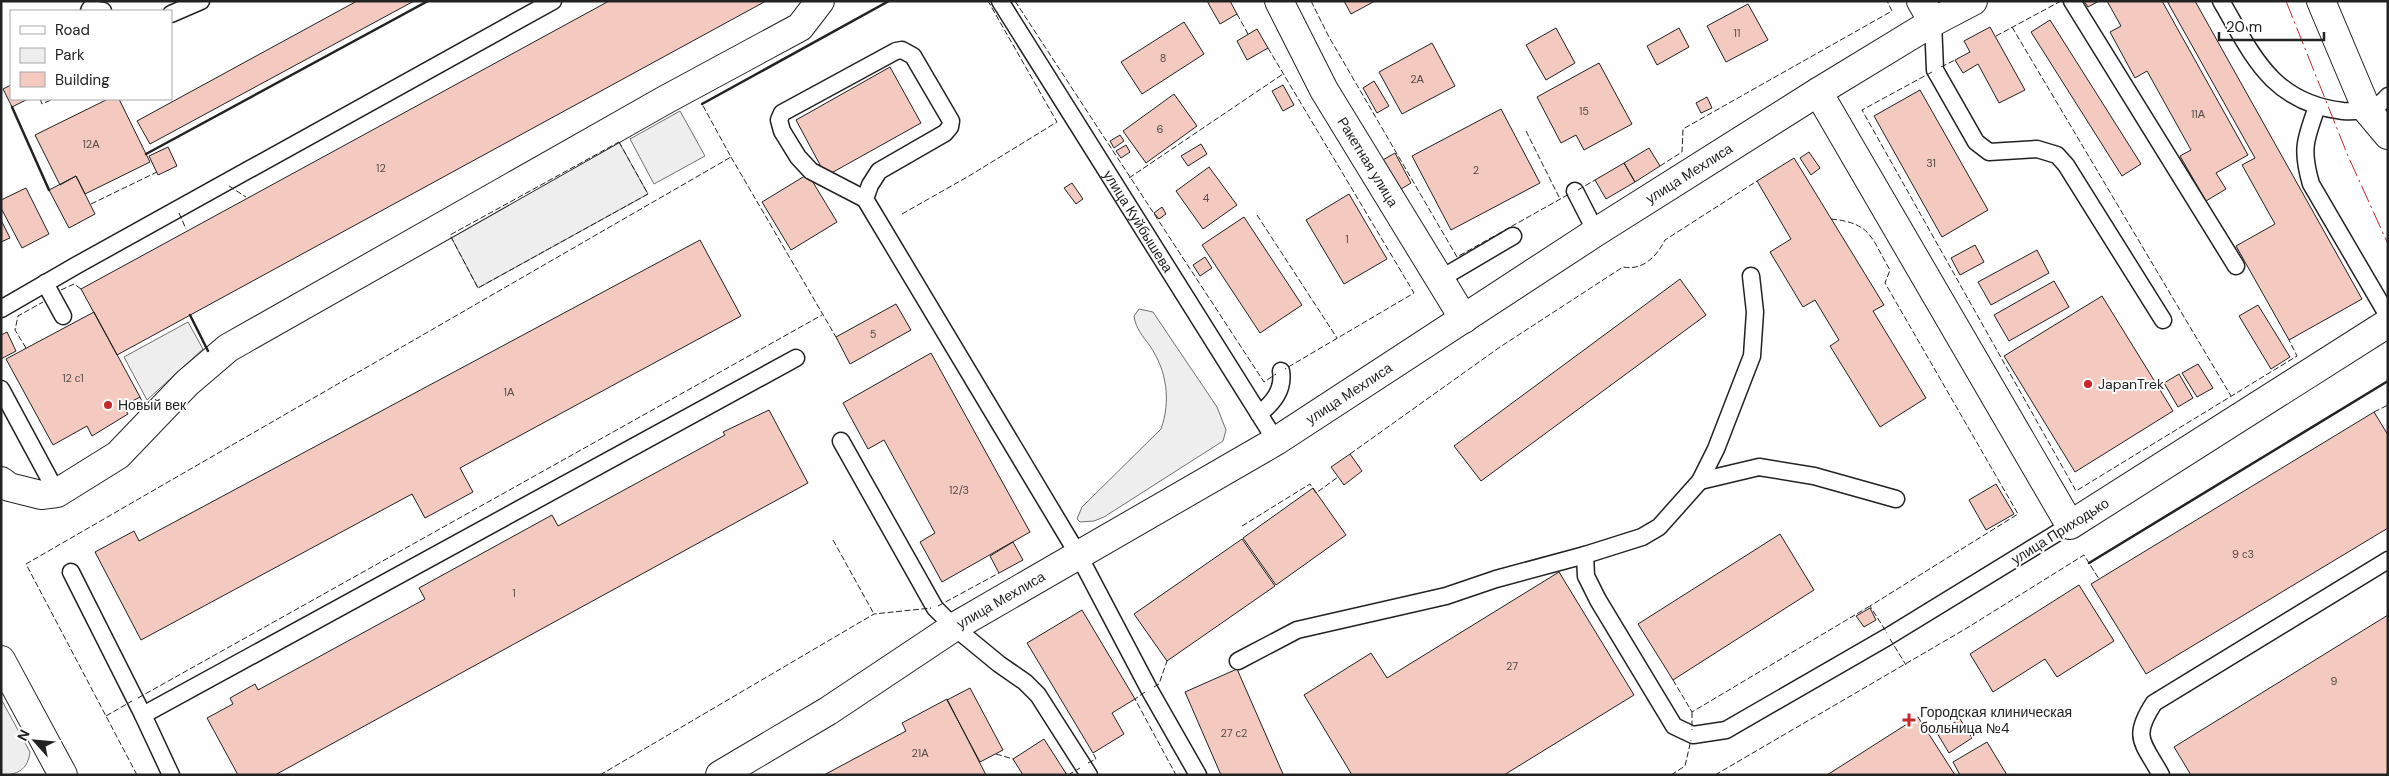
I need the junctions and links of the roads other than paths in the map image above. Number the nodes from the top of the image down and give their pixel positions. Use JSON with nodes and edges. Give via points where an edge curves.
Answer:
{"nodes":[{"id":1,"x":553,"y":1,"type":"edge"},
{"id":2,"x":820,"y":1,"type":"edge"},
{"id":3,"x":1000,"y":1,"type":"edge"},
{"id":4,"x":1279,"y":1,"type":"edge"},
{"id":5,"x":1973,"y":1,"type":"edge"},
{"id":6,"x":2072,"y":1,"type":"edge"},
{"id":7,"x":2221,"y":1,"type":"edge"},
{"id":8,"x":2321,"y":1,"type":"edge"},
{"id":9,"x":198,"y":2,"type":"edge"},
{"id":10,"x":1927,"y":12,"type":"edge"},
{"id":11,"x":172,"y":14,"type":"edge"},
{"id":12,"x":1818,"y":92,"type":"junction"},
{"id":13,"x":2378,"y":103,"type":"edge"},
{"id":14,"x":2317,"y":107,"type":"junction"},
{"id":15,"x":2388,"y":135,"type":"edge"},
{"id":16,"x":1575,"y":192,"type":"dead end"},
{"id":17,"x":865,"y":198,"type":"junction"},
{"id":18,"x":1596,"y":232,"type":"junction"},
{"id":19,"x":1513,"y":236,"type":"dead end"},
{"id":20,"x":2236,"y":266,"type":"dead end"},
{"id":21,"x":1751,"y":276,"type":"dead end"},
{"id":22,"x":1440,"y":279,"type":"junction"},
{"id":23,"x":45,"y":283,"type":"junction"},
{"id":24,"x":1,"y":309,"type":"edge"},
{"id":25,"x":63,"y":316,"type":"dead end"},
{"id":26,"x":2388,"y":316,"type":"edge"},
{"id":27,"x":1464,"y":319,"type":"junction"},
{"id":28,"x":2163,"y":320,"type":"dead end"},
{"id":29,"x":2388,"y":323,"type":"edge"},
{"id":30,"x":796,"y":358,"type":"dead end"},
{"id":31,"x":1282,"y":371,"type":"dead end"},
{"id":32,"x":1,"y":389,"type":"edge"},
{"id":33,"x":1259,"y":414,"type":"junction"},
{"id":34,"x":841,"y":440,"type":"dead end"},
{"id":35,"x":1276,"y":441,"type":"junction"},
{"id":36,"x":1700,"y":480,"type":"junction"},
{"id":37,"x":1,"y":481,"type":"edge"},
{"id":38,"x":57,"y":493,"type":"junction"},
{"id":39,"x":1896,"y":499,"type":"dead end"},
{"id":40,"x":2070,"y":525,"type":"junction"},
{"id":41,"x":1585,"y":555,"type":"junction"},
{"id":42,"x":1079,"y":556,"type":"junction"},
{"id":43,"x":2388,"y":560,"type":"edge"},
{"id":44,"x":71,"y":572,"type":"dead end"},
{"id":45,"x":954,"y":627,"type":"junction"},
{"id":46,"x":1,"y":660,"type":"edge"},
{"id":47,"x":1238,"y":661,"type":"dead end"},
{"id":48,"x":143,"y":715,"type":"junction"},
{"id":49,"x":63,"y":775,"type":"edge"},
{"id":50,"x":172,"y":775,"type":"edge"},
{"id":51,"x":720,"y":775,"type":"edge"},
{"id":52,"x":1089,"y":775,"type":"edge"},
{"id":53,"x":1198,"y":775,"type":"edge"},
{"id":54,"x":2161,"y":775,"type":"edge"}],
"edges":[{"from":1,"to":23,"type":"lane"},
{"from":2,"to":38,"type":"street","via":[[800,28],[657,105],[228,348],[187,383],[118,455]]},
{"from":3,"to":33,"type":"lane","name":"улица Куйбышева"},
{"from":4,"to":22,"type":"street","name":"Ракетная улица","via":[[1324,90]]},
{"from":5,"to":10,"type":"street","name":"улица Мехлиса"},
{"from":6,"to":20,"type":"lane"},
{"from":7,"to":14,"type":"lane","via":[[2256,61],[2282,90]]},
{"from":8,"to":13,"type":"street"},
{"from":9,"to":11,"type":"lane"},
{"from":10,"to":12,"type":"street","name":"улица Мехлиса"},
{"from":10,"to":28,"type":"lane","via":[[1935,70],[1976,142],[1989,152],[2037,149],[2057,155],[2066,164]]},
{"from":12,"to":18,"type":"street","name":"улица Мехлиса"},
{"from":12,"to":40,"type":"street"},
{"from":13,"to":14,"type":"lane","via":[[2356,112]]},
{"from":13,"to":15,"type":"street"},
{"from":14,"to":26,"type":"lane","via":[[2305,147],[2304,161],[2311,184]]},
{"from":16,"to":18,"type":"lane"},
{"from":17,"to":17,"type":"lane","via":[[811,171],[798,157],[779,120],[782,113],[902,50],[913,56],[951,121],[950,127],[879,171]]},
{"from":17,"to":42,"type":"lane"},
{"from":18,"to":27,"type":"street","name":"улица Мехлиса"},
{"from":19,"to":22,"type":"lane"},
{"from":21,"to":36,"type":"lane","via":[[1755,312],[1752,356],[1716,449]]},
{"from":22,"to":27,"type":"street","name":"Ракетная улица"},
{"from":23,"to":24,"type":"lane"},
{"from":23,"to":25,"type":"lane"},
{"from":27,"to":35,"type":"street","name":"улица Мехлиса"},
{"from":29,"to":40,"type":"street","name":"улица Приходько"},
{"from":30,"to":48,"type":"lane"},
{"from":31,"to":33,"type":"lane","via":[[1278,393]]},
{"from":32,"to":38,"type":"lane"},
{"from":33,"to":35,"type":"lane","name":"улица Куйбышева"},
{"from":34,"to":45,"type":"lane","via":[[935,608]]},
{"from":35,"to":42,"type":"street","name":"улица Мехлиса"},
{"from":36,"to":39,"type":"lane","via":[[1759,467],[1814,476]]},
{"from":36,"to":41,"type":"lane","via":[[1659,527],[1642,537]]},
{"from":37,"to":38,"type":"street","via":[[9,487],[41,495]]},
{"from":40,"to":41,"type":"lane","name":"улица Приходько","via":[[1889,636],[1726,730],[1693,735],[1674,726],[1598,600],[1586,576]]},
{"from":41,"to":47,"type":"lane","via":[[1496,578],[1446,596],[1297,630]]},
{"from":42,"to":45,"type":"street","name":"улица Мехлиса"},
{"from":42,"to":53,"type":"lane"},
{"from":43,"to":54,"type":"lane","via":[[2154,703],[2142,721],[2141,738]]},
{"from":44,"to":48,"type":"lane"},
{"from":45,"to":51,"type":"street","name":"улица Мехлиса","via":[[828,711]]},
{"from":45,"to":52,"type":"lane","via":[[998,664],[1026,682],[1038,695]]},
{"from":46,"to":49,"type":"street"},
{"from":48,"to":50,"type":"lane"}]}
